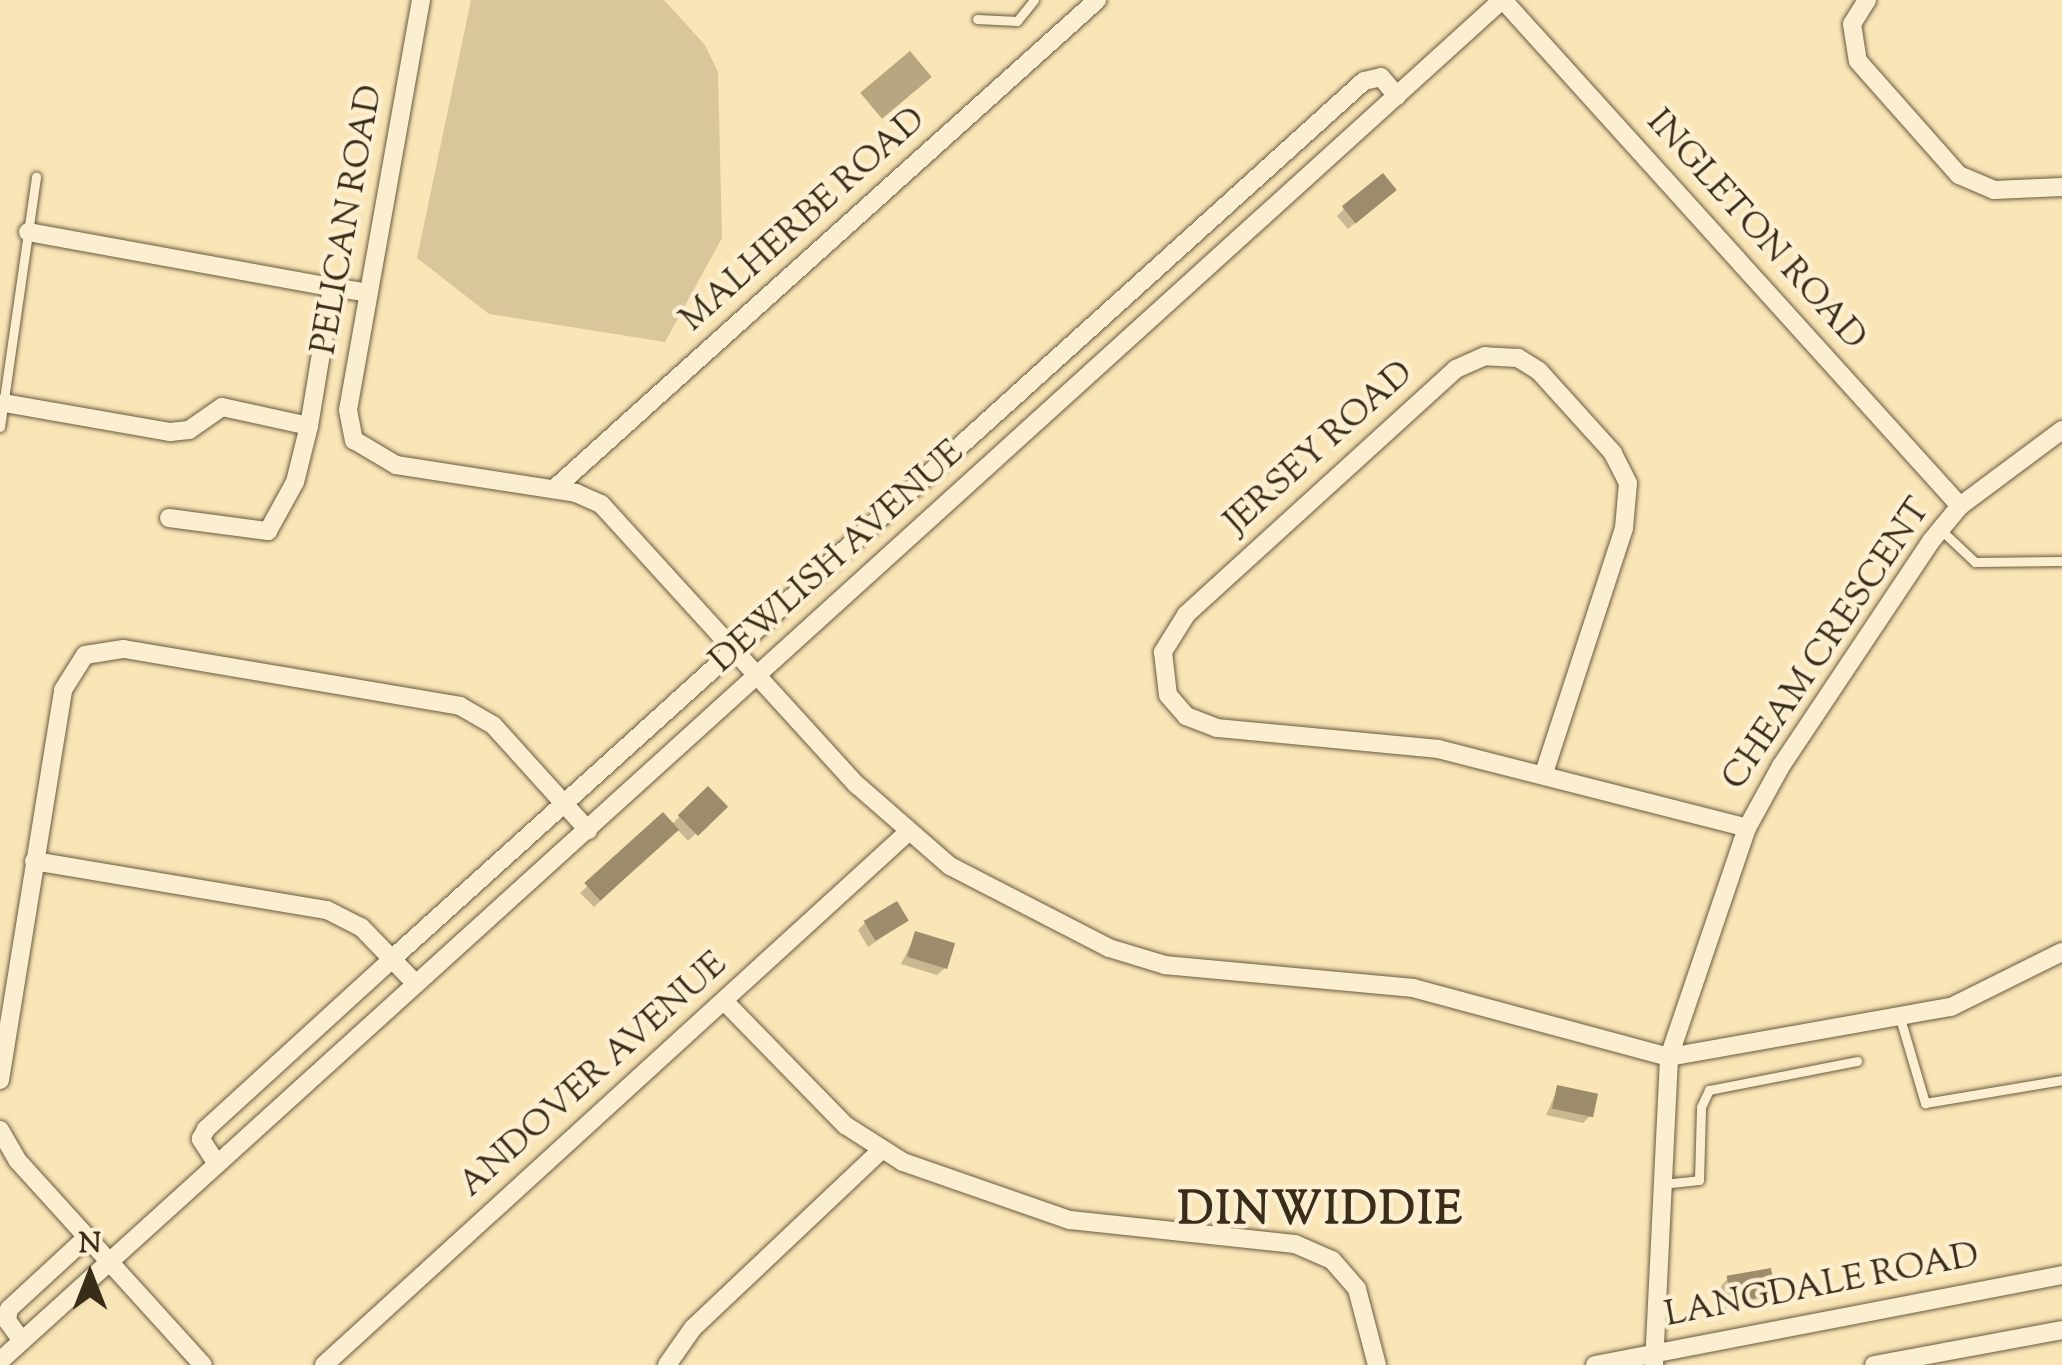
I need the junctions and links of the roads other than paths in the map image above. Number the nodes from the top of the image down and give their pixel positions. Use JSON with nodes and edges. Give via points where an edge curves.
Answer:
{"nodes":[{"id":1,"x":421,"y":0,"type":"edge"},
{"id":2,"x":1034,"y":0,"type":"edge"},
{"id":3,"x":1096,"y":0,"type":"edge"},
{"id":4,"x":1502,"y":0,"type":"edge"},
{"id":5,"x":1867,"y":0,"type":"edge"},
{"id":6,"x":977,"y":19,"type":"dead end"},
{"id":7,"x":1398,"y":96,"type":"junction"},
{"id":8,"x":36,"y":177,"type":"dead end"},
{"id":9,"x":2062,"y":187,"type":"edge"},
{"id":10,"x":28,"y":232,"type":"junction"},
{"id":11,"x":332,"y":287,"type":"junction"},
{"id":12,"x":369,"y":293,"type":"junction"},
{"id":13,"x":1076,"y":344,"type":"junction"},
{"id":14,"x":1095,"y":368,"type":"junction"},
{"id":15,"x":4,"y":403,"type":"junction"},
{"id":16,"x":0,"y":426,"type":"edge"},
{"id":17,"x":310,"y":426,"type":"junction"},
{"id":18,"x":2062,"y":430,"type":"edge"},
{"id":19,"x":554,"y":489,"type":"junction"},
{"id":20,"x":1960,"y":506,"type":"junction"},
{"id":21,"x":169,"y":518,"type":"dead end"},
{"id":22,"x":1940,"y":530,"type":"junction"},
{"id":23,"x":841,"y":555,"type":"junction"},
{"id":24,"x":2062,"y":561,"type":"edge"},
{"id":25,"x":863,"y":580,"type":"junction"},
{"id":26,"x":734,"y":651,"type":"junction"},
{"id":27,"x":756,"y":676,"type":"junction"},
{"id":28,"x":1544,"y":772,"type":"junction"},
{"id":29,"x":564,"y":804,"type":"junction"},
{"id":30,"x":1747,"y":828,"type":"junction"},
{"id":31,"x":588,"y":830,"type":"junction"},
{"id":32,"x":906,"y":834,"type":"junction"},
{"id":33,"x":34,"y":861,"type":"junction"},
{"id":34,"x":2062,"y":952,"type":"edge"},
{"id":35,"x":393,"y":958,"type":"junction"},
{"id":36,"x":416,"y":984,"type":"junction"},
{"id":37,"x":725,"y":1002,"type":"junction"},
{"id":38,"x":1900,"y":1018,"type":"junction"},
{"id":39,"x":1669,"y":1057,"type":"junction"},
{"id":40,"x":1856,"y":1061,"type":"dead end"},
{"id":41,"x":0,"y":1080,"type":"edge"},
{"id":42,"x":2062,"y":1080,"type":"edge"},
{"id":43,"x":0,"y":1130,"type":"edge"},
{"id":44,"x":880,"y":1152,"type":"junction"},
{"id":45,"x":217,"y":1164,"type":"junction"},
{"id":46,"x":1662,"y":1184,"type":"junction"},
{"id":47,"x":87,"y":1236,"type":"junction"},
{"id":48,"x":110,"y":1262,"type":"junction"},
{"id":49,"x":2062,"y":1275,"type":"edge"},
{"id":50,"x":2062,"y":1330,"type":"edge"},
{"id":51,"x":22,"y":1341,"type":"junction"},
{"id":52,"x":1655,"y":1359,"type":"edge"},
{"id":53,"x":0,"y":1361,"type":"edge"},
{"id":54,"x":203,"y":1365,"type":"edge"},
{"id":55,"x":324,"y":1365,"type":"edge"},
{"id":56,"x":667,"y":1365,"type":"edge"},
{"id":57,"x":1378,"y":1365,"type":"edge"},
{"id":58,"x":1595,"y":1365,"type":"edge"},
{"id":59,"x":1874,"y":1365,"type":"edge"}],
"edges":[{"from":1,"to":12,"type":"street","name":"PELICAN ROAD"},
{"from":2,"to":6,"type":"lane","via":[[1017,21]]},
{"from":3,"to":19,"type":"street","name":"MALHERBE ROAD"},
{"from":4,"to":7,"type":"street","name":"DEWLISH AVENUE"},
{"from":4,"to":20,"type":"street","name":"INGLETON ROAD"},
{"from":5,"to":9,"type":"street","via":[[1852,24],[1858,61],[1959,175],[1994,190]]},
{"from":7,"to":13,"type":"street","name":"DEWLISH AVENUE","via":[[1385,80],[1364,81]]},
{"from":7,"to":14,"type":"street","name":"DEWLISH AVENUE"},
{"from":8,"to":10,"type":"lane"},
{"from":10,"to":11,"type":"street"},
{"from":10,"to":15,"type":"lane"},
{"from":11,"to":12,"type":"street"},
{"from":11,"to":17,"type":"street"},
{"from":12,"to":19,"type":"street","name":"PELICAN ROAD","via":[[348,410],[350,432],[361,449],[396,465]]},
{"from":13,"to":14,"type":"street"},
{"from":13,"to":23,"type":"street","name":"DEWLISH AVENUE"},
{"from":14,"to":25,"type":"street","name":"DEWLISH AVENUE"},
{"from":15,"to":16,"type":"lane"},
{"from":15,"to":17,"type":"street","via":[[170,432],[189,430],[222,407]]},
{"from":17,"to":21,"type":"street","via":[[294,482],[268,532]]},
{"from":18,"to":20,"type":"street","name":"CHEAM CRESCENT"},
{"from":19,"to":26,"type":"street","via":[[601,504]]},
{"from":20,"to":22,"type":"street","name":"CHEAM CRESCENT"},
{"from":22,"to":24,"type":"lane","via":[[1976,562]]},
{"from":22,"to":30,"type":"street","name":"CHEAM CRESCENT","via":[[1781,766]]},
{"from":23,"to":25,"type":"street"},
{"from":23,"to":26,"type":"street","name":"DEWLISH AVENUE"},
{"from":25,"to":27,"type":"street","name":"DEWLISH AVENUE"},
{"from":26,"to":27,"type":"street"},
{"from":26,"to":29,"type":"street","name":"DEWLISH AVENUE"},
{"from":27,"to":31,"type":"street","name":"DEWLISH AVENUE"},
{"from":27,"to":32,"type":"street"},
{"from":28,"to":28,"type":"street","name":"JERSEY ROAD","via":[[1438,749],[1217,728],[1186,716],[1164,683],[1168,638],[1186,615],[1456,369],[1485,356],[1518,358],[1539,371],[1612,453],[1628,483],[1624,528]]},
{"from":28,"to":30,"type":"street","name":"JERSEY ROAD"},
{"from":29,"to":31,"type":"street"},
{"from":29,"to":33,"type":"street","via":[[493,725],[460,706],[124,650],[86,655],[68,676]]},
{"from":29,"to":35,"type":"street","name":"DEWLISH AVENUE"},
{"from":30,"to":39,"type":"street","name":"CHEAM CRESCENT"},
{"from":31,"to":36,"type":"street","name":"DEWLISH AVENUE"},
{"from":32,"to":37,"type":"street","name":"ANDOVER AVENUE"},
{"from":32,"to":39,"type":"street","via":[[981,884],[1138,958],[1190,970],[1413,988]]},
{"from":33,"to":35,"type":"street","via":[[328,910],[347,916]]},
{"from":33,"to":41,"type":"street"},
{"from":34,"to":38,"type":"street","via":[[1951,1007]]},
{"from":35,"to":36,"type":"street"},
{"from":35,"to":45,"type":"street","name":"DEWLISH AVENUE","via":[[204,1133]]},
{"from":36,"to":45,"type":"street","name":"DEWLISH AVENUE"},
{"from":37,"to":44,"type":"street","via":[[844,1125]]},
{"from":37,"to":55,"type":"street","name":"ANDOVER AVENUE"},
{"from":38,"to":39,"type":"street"},
{"from":38,"to":42,"type":"lane","via":[[1925,1103]]},
{"from":39,"to":46,"type":"street","name":"CHEAM CRESCENT"},
{"from":40,"to":46,"type":"lane","via":[[1709,1090],[1701,1107],[1699,1180]]},
{"from":43,"to":47,"type":"street","via":[[18,1161]]},
{"from":44,"to":56,"type":"street","via":[[694,1328]]},
{"from":44,"to":57,"type":"street","via":[[1070,1220],[1313,1250],[1357,1289]]},
{"from":45,"to":48,"type":"street","name":"DEWLISH AVENUE"},
{"from":46,"to":52,"type":"street","name":"CHEAM CRESCENT"},
{"from":47,"to":48,"type":"street"},
{"from":47,"to":51,"type":"street","via":[[9,1309],[8,1320]]},
{"from":48,"to":51,"type":"street","name":"DEWLISH AVENUE"},
{"from":48,"to":54,"type":"street"},
{"from":49,"to":52,"type":"street","name":"LANGDALE ROAD"},
{"from":50,"to":59,"type":"street"},
{"from":51,"to":53,"type":"street","name":"DEWLISH AVENUE"},
{"from":52,"to":58,"type":"street","name":"LANGDALE ROAD"}]}
